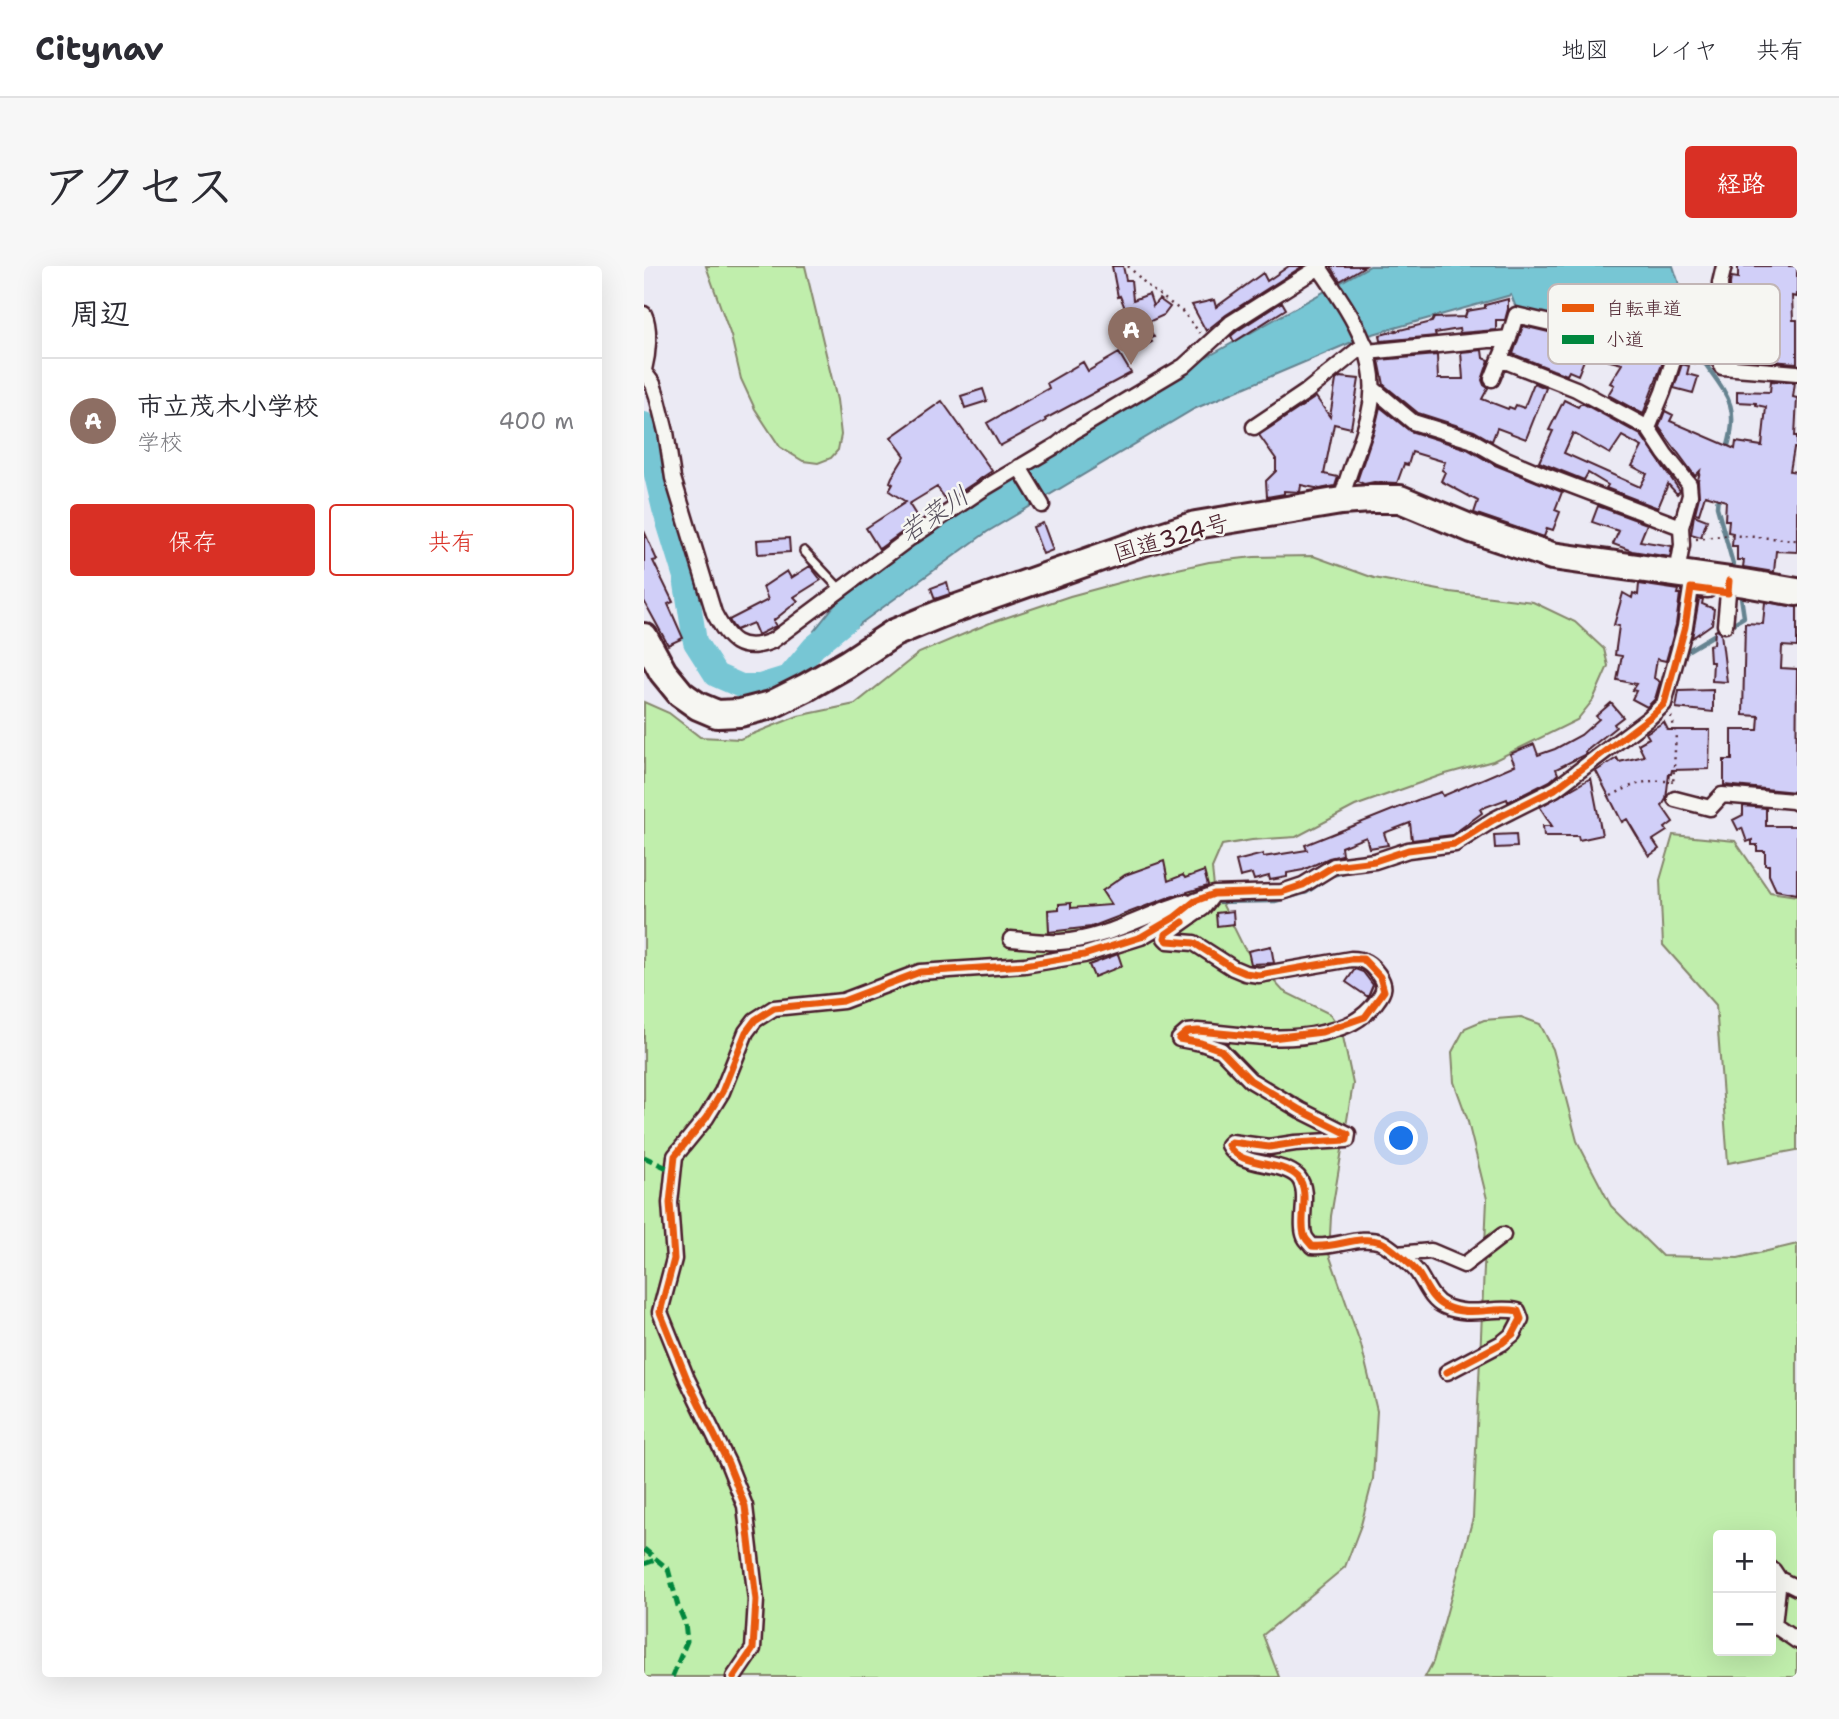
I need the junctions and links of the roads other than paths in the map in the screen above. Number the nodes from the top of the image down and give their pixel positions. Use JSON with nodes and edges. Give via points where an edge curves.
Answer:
{"nodes":[{"id":1,"x":1320,"y":266,"type":"edge"},
{"id":2,"x":1724,"y":266,"type":"edge"},
{"id":3,"x":1720,"y":284,"type":"edge"},
{"id":4,"x":644,"y":314,"type":"edge"},
{"id":5,"x":1548,"y":322,"type":"edge"},
{"id":6,"x":1509,"y":338,"type":"junction"},
{"id":7,"x":1365,"y":346,"type":"junction"},
{"id":8,"x":1500,"y":359,"type":"junction"},
{"id":9,"x":1676,"y":364,"type":"edge"},
{"id":10,"x":1720,"y":364,"type":"edge"},
{"id":11,"x":644,"y":371,"type":"edge"},
{"id":12,"x":1797,"y":373,"type":"edge"},
{"id":13,"x":1493,"y":379,"type":"dead end"},
{"id":14,"x":1374,"y":390,"type":"junction"},
{"id":15,"x":1254,"y":427,"type":"dead end"},
{"id":16,"x":1648,"y":428,"type":"junction"},
{"id":17,"x":1021,"y":469,"type":"junction"},
{"id":18,"x":1341,"y":501,"type":"junction"},
{"id":19,"x":1042,"y":505,"type":"dead end"},
{"id":20,"x":1681,"y":531,"type":"junction"},
{"id":21,"x":804,"y":551,"type":"dead end"},
{"id":22,"x":1677,"y":573,"type":"junction"},
{"id":23,"x":1734,"y":585,"type":"junction"},
{"id":24,"x":840,"y":589,"type":"junction"},
{"id":25,"x":1797,"y":592,"type":"edge"},
{"id":26,"x":1725,"y":625,"type":"dead end"},
{"id":27,"x":644,"y":637,"type":"edge"},
{"id":28,"x":1675,"y":799,"type":"road end"},
{"id":29,"x":1797,"y":803,"type":"edge"},
{"id":30,"x":1214,"y":894,"type":"junction"},
{"id":31,"x":1195,"y":901,"type":"junction"},
{"id":32,"x":1011,"y":939,"type":"dead end"},
{"id":33,"x":1503,"y":1235,"type":"dead end"},
{"id":34,"x":1397,"y":1254,"type":"junction"},
{"id":35,"x":1447,"y":1372,"type":"dead end"},
{"id":36,"x":1797,"y":1588,"type":"edge"},
{"id":37,"x":1797,"y":1641,"type":"edge"},
{"id":38,"x":733,"y":1677,"type":"edge"}],
"edges":[{"from":1,"to":7,"type":"street"},
{"from":1,"to":17,"type":"street","via":[[1231,323],[1184,366]]},
{"from":2,"to":3,"type":"street"},
{"from":4,"to":11,"type":"street"},
{"from":5,"to":6,"type":"street","via":[[1516,315]]},
{"from":6,"to":7,"type":"street"},
{"from":6,"to":8,"type":"street"},
{"from":7,"to":14,"type":"street"},
{"from":7,"to":15,"type":"street"},
{"from":8,"to":13,"type":"street"},
{"from":8,"to":16,"type":"street","via":[[1576,389]]},
{"from":9,"to":16,"type":"street"},
{"from":10,"to":12,"type":"street"},
{"from":11,"to":24,"type":"street","via":[[657,396],[673,478],[713,613],[724,633],[733,642],[759,646]]},
{"from":14,"to":18,"type":"street"},
{"from":14,"to":20,"type":"street","via":[[1413,422],[1471,440],[1499,456]]},
{"from":16,"to":20,"type":"street","via":[[1689,484]]},
{"from":17,"to":19,"type":"street"},
{"from":17,"to":24,"type":"street","via":[[910,538]]},
{"from":18,"to":22,"type":"highway","name":"国道324号","via":[[1400,499],[1552,556]]},
{"from":18,"to":27,"type":"highway","name":"国道324号","via":[[1196,526],[940,614],[894,633],[771,705],[740,713],[717,714],[681,694]]},
{"from":20,"to":22,"type":"street"},
{"from":21,"to":24,"type":"lane"},
{"from":22,"to":23,"type":"highway","name":"国道324号"},
{"from":23,"to":25,"type":"highway","name":"国道324号"},
{"from":23,"to":26,"type":"street"},
{"from":23,"to":30,"type":"street","via":[[1691,588],[1664,704],[1555,789],[1455,844],[1334,866],[1282,892]]},
{"from":28,"to":29,"type":"street","via":[[1710,808],[1722,795]]},
{"from":30,"to":31,"type":"street"},
{"from":30,"to":34,"type":"street","via":[[1165,938],[1194,943],[1233,968],[1259,975],[1363,959],[1384,984],[1365,1017],[1322,1032],[1272,1038],[1198,1031],[1179,1039],[1221,1050],[1250,1080],[1348,1135],[1347,1140],[1269,1147],[1228,1145],[1245,1158],[1299,1179],[1304,1237],[1312,1246],[1364,1239],[1383,1243]]},
{"from":31,"to":32,"type":"street","via":[[1089,937],[1060,942]]},
{"from":31,"to":38,"type":"street","via":[[1140,937],[1084,955],[1025,965],[920,972],[843,1001],[774,1008],[746,1032],[722,1092],[675,1156],[670,1203],[674,1259],[660,1312],[745,1506],[755,1624],[753,1649]]},
{"from":33,"to":34,"type":"street","via":[[1464,1265],[1431,1251]]},
{"from":34,"to":35,"type":"street","via":[[1416,1270],[1433,1299],[1443,1306],[1462,1312],[1518,1311],[1521,1319],[1513,1334]]},
{"from":36,"to":37,"type":"street","via":[[1776,1575],[1773,1620]]}]}
